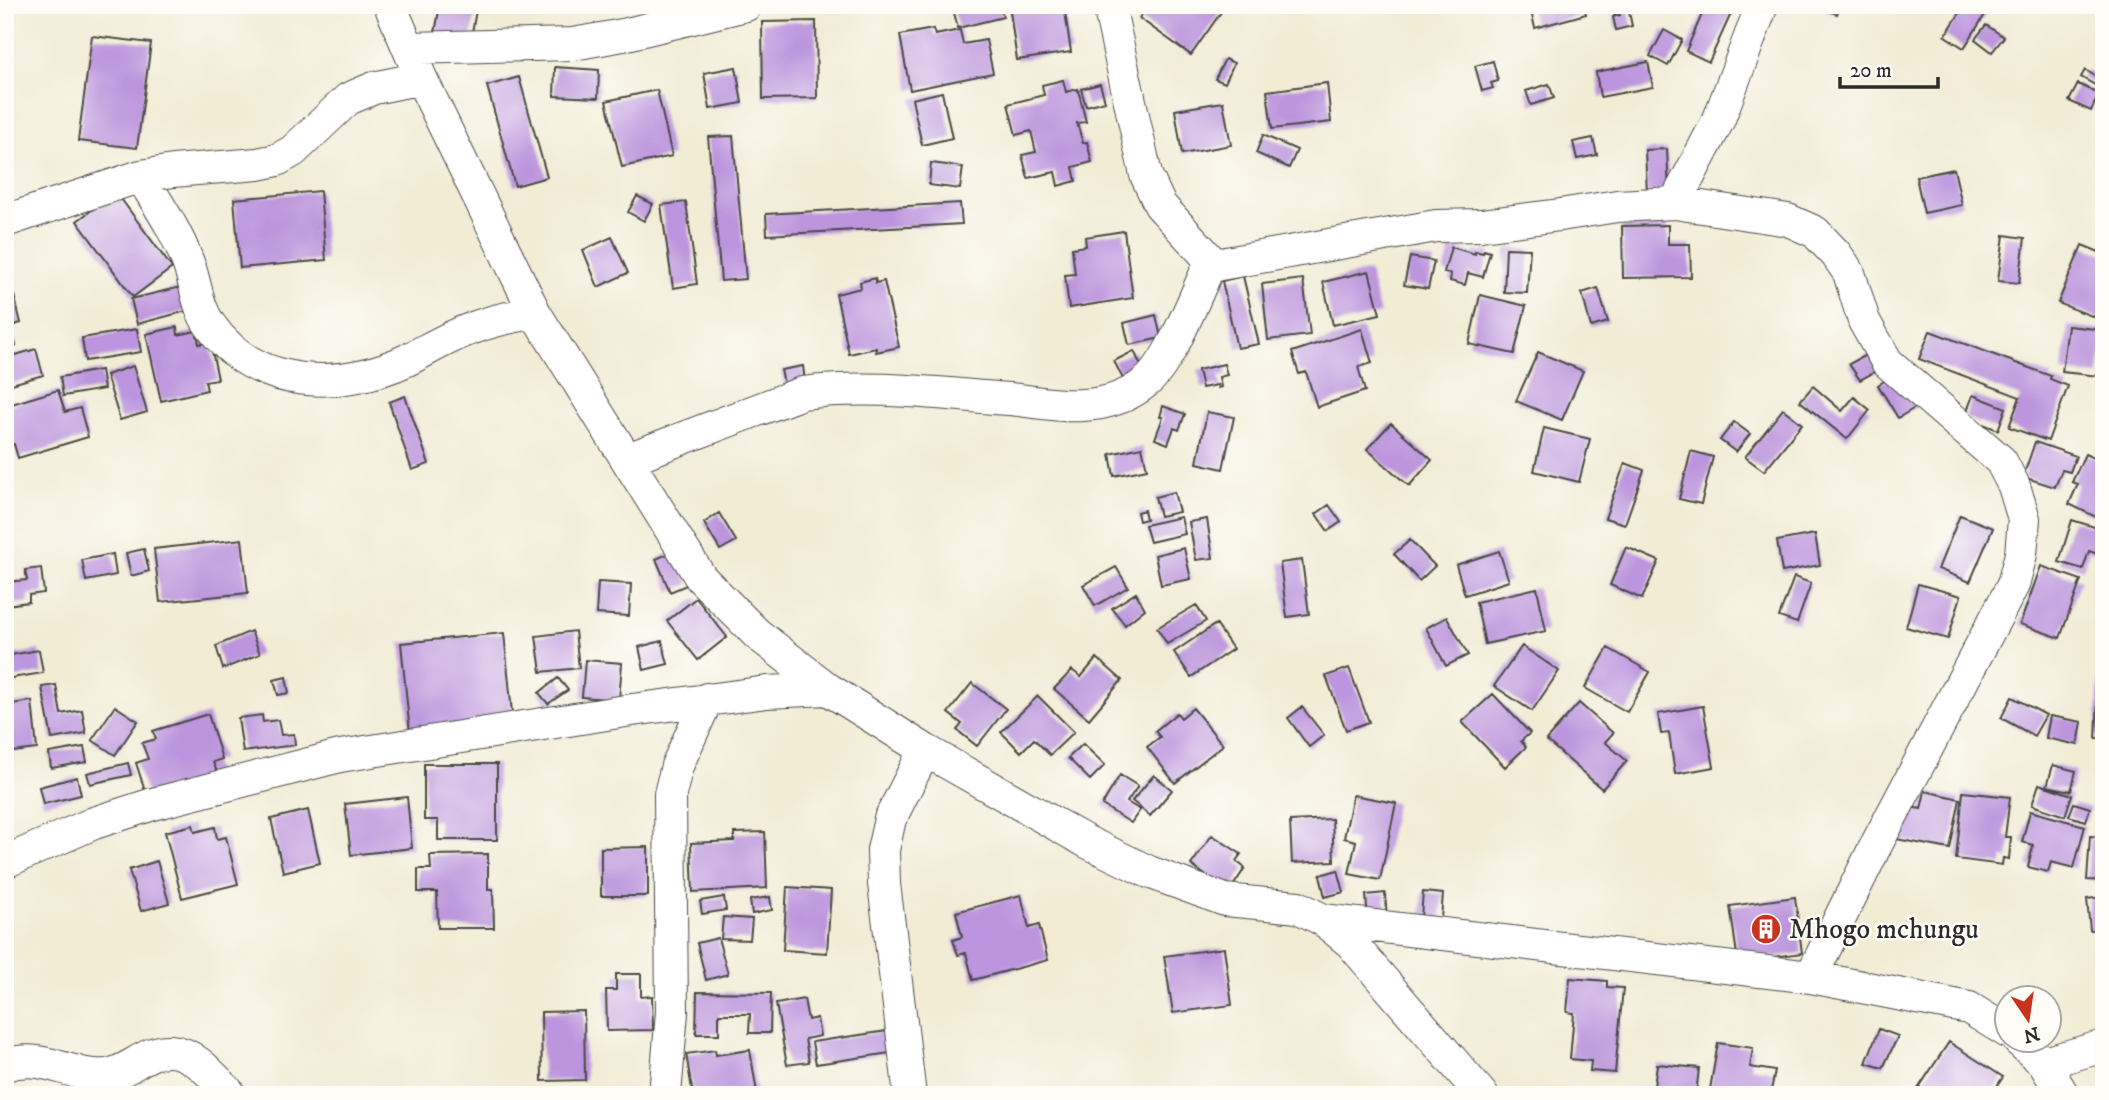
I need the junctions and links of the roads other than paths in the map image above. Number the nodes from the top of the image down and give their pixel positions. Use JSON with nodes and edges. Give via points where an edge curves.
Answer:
{"nodes":[{"id":1,"x":390,"y":5,"type":"edge"},
{"id":2,"x":746,"y":5,"type":"edge"},
{"id":3,"x":1109,"y":5,"type":"edge"},
{"id":4,"x":1762,"y":5,"type":"edge"},
{"id":5,"x":410,"y":48,"type":"junction"},
{"id":6,"x":421,"y":78,"type":"junction"},
{"id":7,"x":141,"y":176,"type":"junction"},
{"id":8,"x":1675,"y":203,"type":"junction"},
{"id":9,"x":5,"y":221,"type":"edge"},
{"id":10,"x":1215,"y":265,"type":"junction"},
{"id":11,"x":535,"y":313,"type":"junction"},
{"id":12,"x":628,"y":459,"type":"junction"},
{"id":13,"x":828,"y":689,"type":"junction"},
{"id":14,"x":707,"y":699,"type":"junction"},
{"id":15,"x":925,"y":750,"type":"junction"},
{"id":16,"x":5,"y":862,"type":"edge"},
{"id":17,"x":1323,"y":920,"type":"junction"},
{"id":18,"x":1811,"y":977,"type":"junction"},
{"id":19,"x":1994,"y":1024,"type":"edge"},
{"id":20,"x":2104,"y":1046,"type":"edge"},
{"id":21,"x":2033,"y":1054,"type":"edge"},
{"id":22,"x":2044,"y":1063,"type":"junction"},
{"id":23,"x":5,"y":1065,"type":"edge"},
{"id":24,"x":231,"y":1095,"type":"edge"},
{"id":25,"x":665,"y":1095,"type":"edge"},
{"id":26,"x":910,"y":1095,"type":"edge"},
{"id":27,"x":1482,"y":1095,"type":"edge"},
{"id":28,"x":2063,"y":1095,"type":"edge"}],
"edges":[{"from":1,"to":5,"type":"street"},
{"from":2,"to":5,"type":"street","via":[[573,44]]},
{"from":3,"to":10,"type":"street","via":[[1146,174],[1160,205]]},
{"from":4,"to":8,"type":"street","via":[[1723,110]]},
{"from":5,"to":6,"type":"street"},
{"from":6,"to":7,"type":"street","via":[[348,99],[293,151],[276,160]]},
{"from":6,"to":11,"type":"street"},
{"from":7,"to":9,"type":"street"},
{"from":7,"to":11,"type":"street","via":[[184,251],[210,325],[244,358],[288,378],[345,378],[378,371],[473,328]]},
{"from":8,"to":10,"type":"street","via":[[1437,226]]},
{"from":8,"to":18,"type":"street","via":[[1788,220],[1815,232],[1849,272],[1864,321],[1887,362],[2001,461],[2024,519],[2013,585]]},
{"from":10,"to":12,"type":"street","via":[[1207,271],[1161,367],[1147,382],[1114,400],[1081,406],[930,393],[812,391]]},
{"from":11,"to":12,"type":"street"},
{"from":12,"to":13,"type":"street","via":[[701,578],[757,635]]},
{"from":13,"to":14,"type":"street"},
{"from":13,"to":15,"type":"street"},
{"from":14,"to":16,"type":"street","via":[[340,756],[153,804]]},
{"from":14,"to":25,"type":"street","via":[[677,766],[670,794],[672,1012]]},
{"from":15,"to":17,"type":"street","via":[[1087,842],[1150,872],[1225,900],[1298,907]]},
{"from":15,"to":26,"type":"street","via":[[890,819],[883,850]]},
{"from":17,"to":18,"type":"street"},
{"from":17,"to":27,"type":"street","via":[[1350,942]]},
{"from":18,"to":19,"type":"street","via":[[1969,1008]]},
{"from":20,"to":22,"type":"street"},
{"from":21,"to":22,"type":"street"},
{"from":22,"to":28,"type":"street"},
{"from":23,"to":24,"type":"street","via":[[38,1061],[107,1075],[155,1053],[172,1051],[199,1063]]}]}
